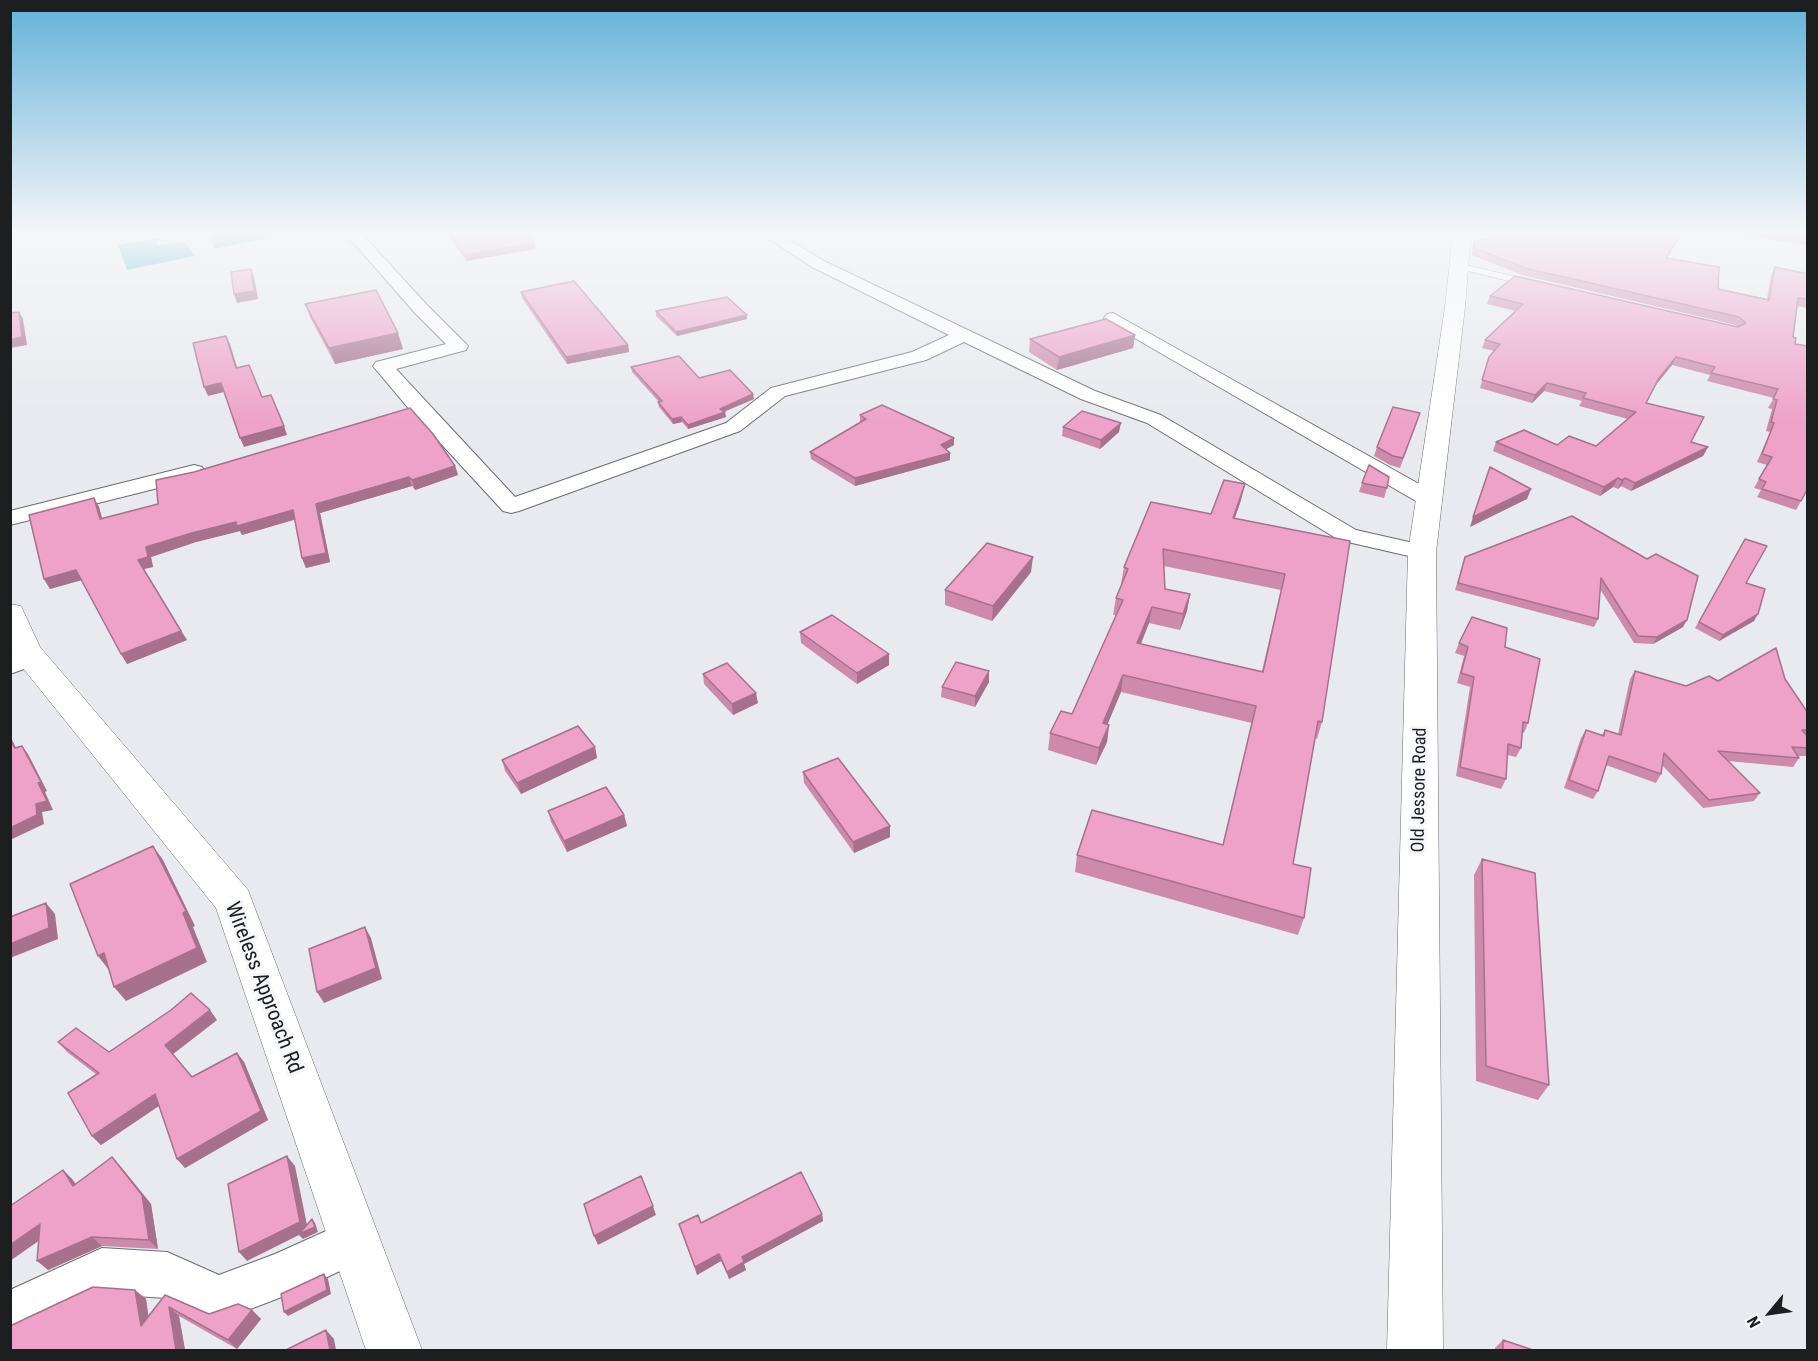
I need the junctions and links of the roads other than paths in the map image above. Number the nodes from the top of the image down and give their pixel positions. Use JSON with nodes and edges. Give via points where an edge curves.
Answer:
{"nodes":[{"id":1,"x":410,"y":297,"type":"edge"},
{"id":2,"x":885,"y":297,"type":"edge"},
{"id":3,"x":1454,"y":297,"type":"edge"},
{"id":4,"x":1113,"y":318,"type":"dead end"},
{"id":5,"x":964,"y":335,"type":"junction"},
{"id":6,"x":417,"y":406,"type":"junction"},
{"id":7,"x":395,"y":413,"type":"edge"},
{"id":8,"x":215,"y":466,"type":"edge"},
{"id":9,"x":1429,"y":499,"type":"junction"},
{"id":10,"x":10,"y":518,"type":"edge"},
{"id":11,"x":1422,"y":552,"type":"junction"},
{"id":12,"x":10,"y":613,"type":"edge"},
{"id":13,"x":21,"y":661,"type":"edge"},
{"id":14,"x":355,"y":1240,"type":"junction"},
{"id":15,"x":10,"y":1315,"type":"edge"},
{"id":16,"x":394,"y":1350,"type":"edge"},
{"id":17,"x":1415,"y":1350,"type":"edge"}],
"edges":[{"from":1,"to":6,"type":"street","via":[[459,346],[383,366]]},
{"from":2,"to":5,"type":"street"},
{"from":3,"to":9,"type":"main road","name":"Old Jessore Road"},
{"from":4,"to":9,"type":"street"},
{"from":5,"to":6,"type":"street","via":[[919,356],[778,392],[733,427],[510,506]]},
{"from":5,"to":11,"type":"street","via":[[1088,395],[1154,419],[1348,535]]},
{"from":6,"to":7,"type":"street"},
{"from":8,"to":10,"type":"street"},
{"from":9,"to":11,"type":"main road","name":"Old Jessore Road"},
{"from":11,"to":17,"type":"main road","name":"Old Jessore Road"},
{"from":12,"to":13,"type":"main road","name":"Wireless Approach Rd","via":[[25,650]]},
{"from":13,"to":14,"type":"main road","name":"Wireless Approach Rd","via":[[234,902]]},
{"from":14,"to":15,"type":"street","via":[[284,1274],[219,1298],[166,1275],[102,1271]]},
{"from":14,"to":16,"type":"main road","name":"Wireless Approach Rd"}]}
